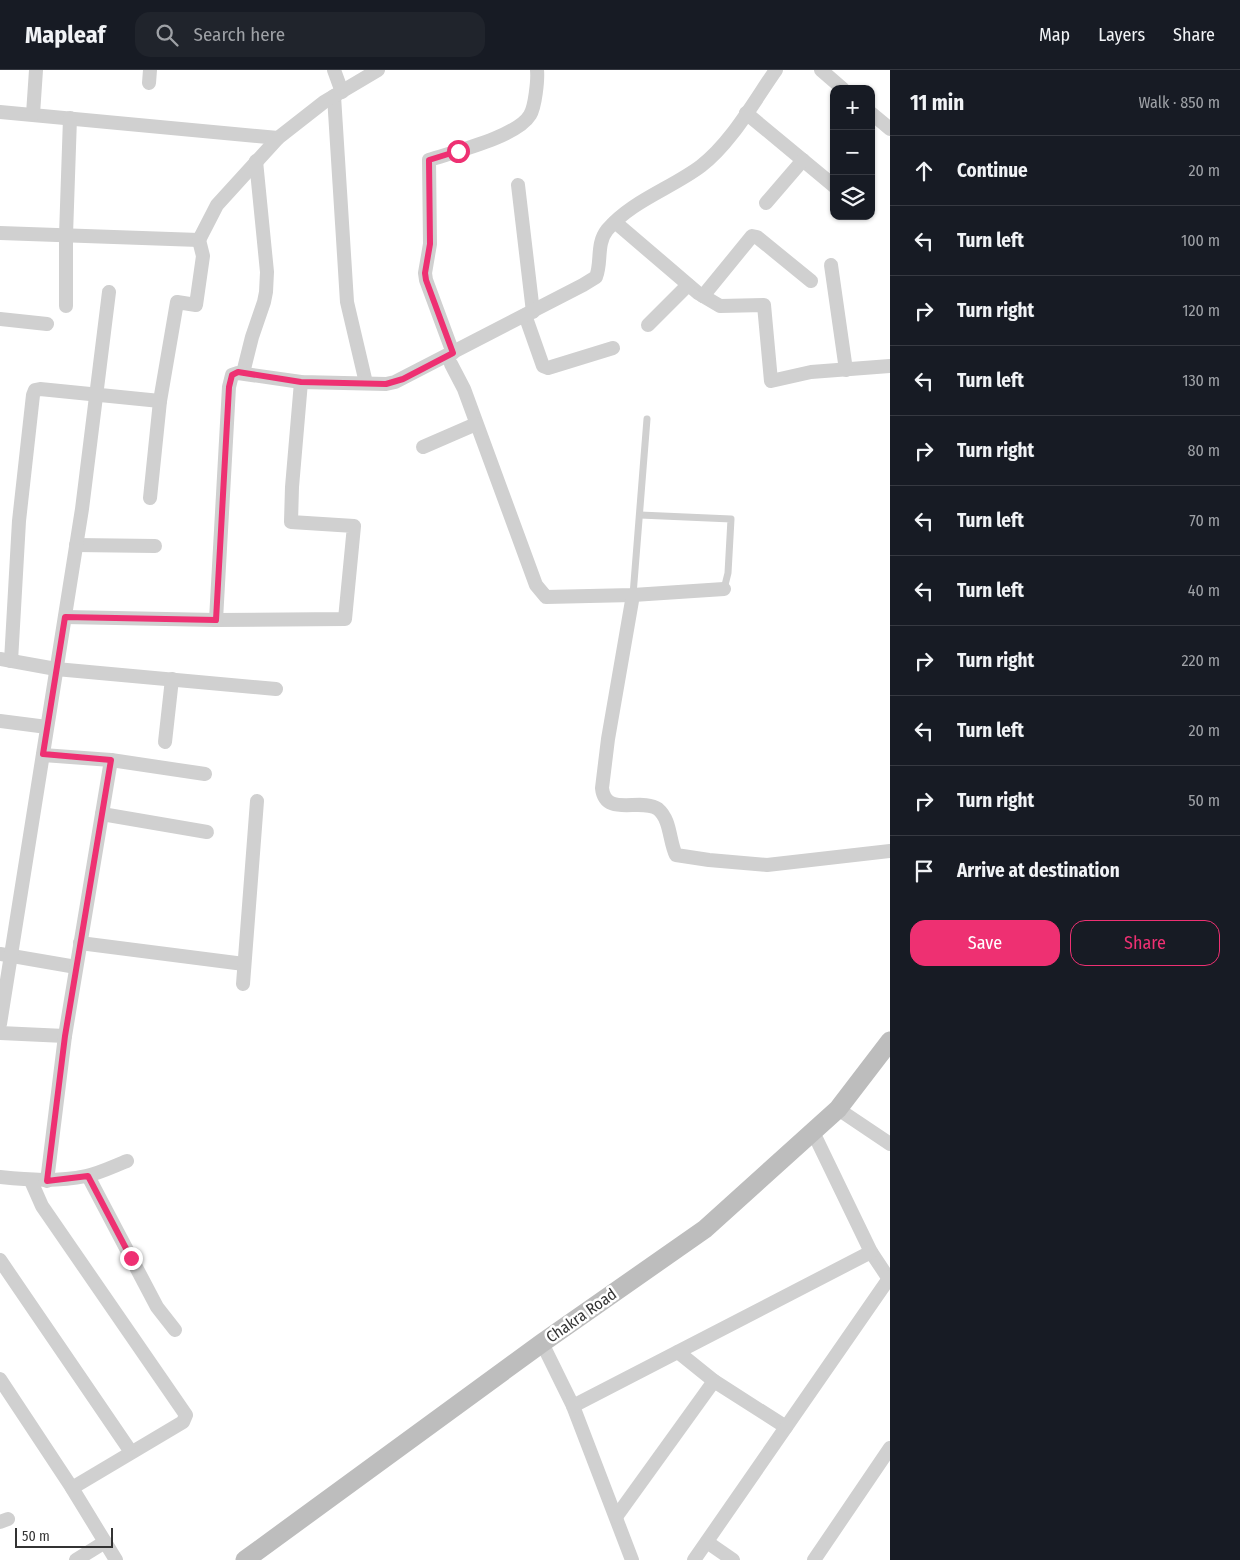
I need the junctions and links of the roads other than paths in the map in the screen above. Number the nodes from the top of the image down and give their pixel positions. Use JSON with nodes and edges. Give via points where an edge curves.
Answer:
{"nodes":[{"id":1,"x":36,"y":70,"type":"edge"},
{"id":2,"x":334,"y":70,"type":"edge"},
{"id":3,"x":378,"y":70,"type":"edge"},
{"id":4,"x":537,"y":70,"type":"edge"},
{"id":5,"x":776,"y":70,"type":"edge"},
{"id":6,"x":821,"y":70,"type":"edge"},
{"id":7,"x":838,"y":85,"type":"edge"},
{"id":8,"x":338,"y":94,"type":"junction"},
{"id":9,"x":0,"y":112,"type":"edge"},
{"id":10,"x":746,"y":112,"type":"junction"},
{"id":11,"x":33,"y":114,"type":"junction"},
{"id":12,"x":875,"y":116,"type":"edge"},
{"id":13,"x":70,"y":118,"type":"junction"},
{"id":14,"x":890,"y":129,"type":"edge"},
{"id":15,"x":278,"y":138,"type":"junction"},
{"id":16,"x":803,"y":160,"type":"junction"},
{"id":17,"x":256,"y":161,"type":"junction"},
{"id":18,"x":830,"y":183,"type":"edge"},
{"id":19,"x":518,"y":185,"type":"dead end"},
{"id":20,"x":766,"y":203,"type":"dead end"},
{"id":21,"x":615,"y":222,"type":"junction"},
{"id":22,"x":0,"y":233,"type":"edge"},
{"id":23,"x":66,"y":235,"type":"junction"},
{"id":24,"x":199,"y":240,"type":"junction"},
{"id":25,"x":831,"y":265,"type":"dead end"},
{"id":26,"x":811,"y":281,"type":"dead end"},
{"id":27,"x":688,"y":285,"type":"junction"},
{"id":28,"x":109,"y":292,"type":"dead end"},
{"id":29,"x":703,"y":296,"type":"junction"},
{"id":30,"x":66,"y":306,"type":"dead end"},
{"id":31,"x":529,"y":314,"type":"junction"},
{"id":32,"x":0,"y":319,"type":"edge"},
{"id":33,"x":47,"y":324,"type":"dead end"},
{"id":34,"x":648,"y":326,"type":"dead end"},
{"id":35,"x":613,"y":348,"type":"dead end"},
{"id":36,"x":452,"y":359,"type":"junction"},
{"id":37,"x":890,"y":366,"type":"edge"},
{"id":38,"x":846,"y":370,"type":"junction"},
{"id":39,"x":243,"y":373,"type":"junction"},
{"id":40,"x":301,"y":382,"type":"junction"},
{"id":41,"x":366,"y":383,"type":"junction"},
{"id":42,"x":96,"y":394,"type":"junction"},
{"id":43,"x":160,"y":401,"type":"junction"},
{"id":44,"x":648,"y":418,"type":"dead end"},
{"id":45,"x":476,"y":424,"type":"junction"},
{"id":46,"x":423,"y":447,"type":"dead end"},
{"id":47,"x":150,"y":498,"type":"dead end"},
{"id":48,"x":640,"y":515,"type":"junction"},
{"id":49,"x":76,"y":545,"type":"junction"},
{"id":50,"x":155,"y":546,"type":"dead end"},
{"id":51,"x":724,"y":589,"type":"joint"},
{"id":52,"x":633,"y":595,"type":"junction"},
{"id":53,"x":65,"y":617,"type":"junction"},
{"id":54,"x":216,"y":620,"type":"junction"},
{"id":55,"x":6,"y":660,"type":"edge"},
{"id":56,"x":56,"y":669,"type":"junction"},
{"id":57,"x":172,"y":679,"type":"junction"},
{"id":58,"x":276,"y":689,"type":"dead end"},
{"id":59,"x":0,"y":721,"type":"edge"},
{"id":60,"x":47,"y":727,"type":"junction"},
{"id":61,"x":165,"y":742,"type":"dead end"},
{"id":62,"x":43,"y":754,"type":"junction"},
{"id":63,"x":111,"y":760,"type":"junction"},
{"id":64,"x":205,"y":774,"type":"dead end"},
{"id":65,"x":257,"y":801,"type":"dead end"},
{"id":66,"x":102,"y":814,"type":"junction"},
{"id":67,"x":207,"y":832,"type":"dead end"},
{"id":68,"x":890,"y":851,"type":"edge"},
{"id":69,"x":80,"y":943,"type":"junction"},
{"id":70,"x":6,"y":955,"type":"edge"},
{"id":71,"x":244,"y":964,"type":"junction"},
{"id":72,"x":76,"y":967,"type":"junction"},
{"id":73,"x":243,"y":984,"type":"dead end"},
{"id":74,"x":0,"y":1024,"type":"edge"},
{"id":75,"x":0,"y":1033,"type":"edge"},
{"id":76,"x":65,"y":1036,"type":"junction"},
{"id":77,"x":890,"y":1041,"type":"edge"},
{"id":78,"x":838,"y":1109,"type":"junction"},
{"id":79,"x":813,"y":1132,"type":"junction"},
{"id":80,"x":890,"y":1144,"type":"edge"},
{"id":81,"x":127,"y":1161,"type":"dead end"},
{"id":82,"x":88,"y":1176,"type":"junction"},
{"id":83,"x":0,"y":1177,"type":"edge"},
{"id":84,"x":31,"y":1181,"type":"junction"},
{"id":85,"x":47,"y":1181,"type":"junction"},
{"id":86,"x":871,"y":1252,"type":"junction"},
{"id":87,"x":0,"y":1260,"type":"edge"},
{"id":88,"x":889,"y":1278,"type":"edge"},
{"id":89,"x":175,"y":1330,"type":"dead end"},
{"id":90,"x":542,"y":1343,"type":"junction"},
{"id":91,"x":678,"y":1352,"type":"junction"},
{"id":92,"x":714,"y":1381,"type":"junction"},
{"id":93,"x":2,"y":1389,"type":"edge"},
{"id":94,"x":573,"y":1406,"type":"junction"},
{"id":95,"x":786,"y":1427,"type":"junction"},
{"id":96,"x":890,"y":1448,"type":"edge"},
{"id":97,"x":131,"y":1452,"type":"junction"},
{"id":98,"x":72,"y":1488,"type":"junction"},
{"id":99,"x":616,"y":1517,"type":"junction"},
{"id":100,"x":105,"y":1542,"type":"junction"},
{"id":101,"x":707,"y":1542,"type":"junction"},
{"id":102,"x":820,"y":1558,"type":"edge"},
{"id":103,"x":76,"y":1560,"type":"edge"},
{"id":104,"x":116,"y":1560,"type":"edge"},
{"id":105,"x":245,"y":1560,"type":"edge"},
{"id":106,"x":632,"y":1560,"type":"edge"},
{"id":107,"x":694,"y":1560,"type":"edge"},
{"id":108,"x":733,"y":1560,"type":"edge"}],
"edges":[{"from":1,"to":11,"type":"street"},
{"from":2,"to":8,"type":"street"},
{"from":3,"to":8,"type":"street"},
{"from":4,"to":36,"type":"street","via":[[532,108],[522,124],[502,135],[429,160],[430,244],[425,273]]},
{"from":5,"to":10,"type":"street"},
{"from":6,"to":7,"type":"street"},
{"from":8,"to":15,"type":"street"},
{"from":8,"to":41,"type":"street","via":[[347,302]]},
{"from":9,"to":11,"type":"street"},
{"from":10,"to":16,"type":"street"},
{"from":10,"to":21,"type":"street","via":[[722,146],[702,165]]},
{"from":11,"to":13,"type":"street"},
{"from":12,"to":14,"type":"street"},
{"from":13,"to":15,"type":"street"},
{"from":13,"to":23,"type":"street"},
{"from":15,"to":17,"type":"street"},
{"from":16,"to":18,"type":"street"},
{"from":16,"to":20,"type":"street"},
{"from":17,"to":24,"type":"street","via":[[217,205]]},
{"from":17,"to":39,"type":"street","via":[[266,292]]},
{"from":19,"to":31,"type":"street"},
{"from":21,"to":27,"type":"street"},
{"from":21,"to":31,"type":"street","via":[[601,242],[600,267],[596,277]]},
{"from":22,"to":23,"type":"street"},
{"from":23,"to":24,"type":"street"},
{"from":23,"to":30,"type":"street"},
{"from":24,"to":43,"type":"street","via":[[203,256],[196,305],[176,302]]},
{"from":25,"to":38,"type":"street"},
{"from":26,"to":29,"type":"street","via":[[757,236],[752,236]]},
{"from":27,"to":29,"type":"street"},
{"from":27,"to":34,"type":"street"},
{"from":28,"to":42,"type":"street"},
{"from":29,"to":38,"type":"street","via":[[720,306],[764,304],[771,380],[811,372]]},
{"from":31,"to":35,"type":"street","via":[[543,366],[548,368]]},
{"from":31,"to":36,"type":"street"},
{"from":32,"to":33,"type":"street"},
{"from":36,"to":41,"type":"street","via":[[395,382]]},
{"from":36,"to":45,"type":"street"},
{"from":37,"to":38,"type":"street"},
{"from":39,"to":40,"type":"street"},
{"from":39,"to":54,"type":"street","via":[[232,375],[229,387]]},
{"from":40,"to":41,"type":"street"},
{"from":40,"to":54,"type":"street","via":[[291,522],[354,526],[346,619]]},
{"from":42,"to":43,"type":"street"},
{"from":42,"to":49,"type":"street"},
{"from":42,"to":55,"type":"street","via":[[40,389],[33,395]]},
{"from":43,"to":47,"type":"street"},
{"from":44,"to":48,"type":"lane"},
{"from":45,"to":46,"type":"street"},
{"from":45,"to":52,"type":"street","via":[[539,591],[546,597]]},
{"from":48,"to":51,"type":"lane","via":[[731,518]]},
{"from":48,"to":52,"type":"lane"},
{"from":49,"to":50,"type":"street"},
{"from":49,"to":53,"type":"street"},
{"from":51,"to":52,"type":"street"},
{"from":52,"to":68,"type":"street","via":[[608,738],[602,788],[608,802],[656,808],[665,816],[676,855],[767,865]]},
{"from":53,"to":54,"type":"street"},
{"from":53,"to":56,"type":"street"},
{"from":55,"to":56,"type":"street"},
{"from":56,"to":57,"type":"street"},
{"from":56,"to":60,"type":"street"},
{"from":57,"to":58,"type":"street"},
{"from":57,"to":61,"type":"street"},
{"from":59,"to":60,"type":"street"},
{"from":60,"to":62,"type":"street"},
{"from":62,"to":63,"type":"street"},
{"from":62,"to":70,"type":"street"},
{"from":63,"to":64,"type":"street"},
{"from":63,"to":66,"type":"street"},
{"from":65,"to":71,"type":"street"},
{"from":66,"to":67,"type":"street"},
{"from":66,"to":69,"type":"street"},
{"from":69,"to":71,"type":"street"},
{"from":69,"to":72,"type":"street"},
{"from":70,"to":72,"type":"street"},
{"from":70,"to":74,"type":"street"},
{"from":71,"to":73,"type":"street"},
{"from":72,"to":76,"type":"street"},
{"from":75,"to":76,"type":"street"},
{"from":76,"to":85,"type":"street"},
{"from":77,"to":78,"type":"main road","name":"Chakra Road"},
{"from":78,"to":79,"type":"main road","name":"Chakra Road"},
{"from":78,"to":80,"type":"street"},
{"from":79,"to":86,"type":"street"},
{"from":79,"to":90,"type":"main road","name":"Chakra Road","via":[[705,1229]]},
{"from":81,"to":82,"type":"street"},
{"from":82,"to":85,"type":"street"},
{"from":82,"to":89,"type":"street","via":[[157,1307]]},
{"from":83,"to":84,"type":"street"},
{"from":84,"to":85,"type":"street"},
{"from":84,"to":97,"type":"street","via":[[42,1206],[186,1415],[183,1422]]},
{"from":86,"to":88,"type":"street"},
{"from":86,"to":91,"type":"street"},
{"from":87,"to":97,"type":"street"},
{"from":88,"to":95,"type":"street"},
{"from":90,"to":94,"type":"street"},
{"from":90,"to":105,"type":"main road","name":"Chakra Road"},
{"from":91,"to":92,"type":"street"},
{"from":91,"to":94,"type":"street"},
{"from":92,"to":95,"type":"street"},
{"from":92,"to":99,"type":"street"},
{"from":93,"to":98,"type":"street"},
{"from":94,"to":99,"type":"street"},
{"from":95,"to":101,"type":"street"},
{"from":96,"to":102,"type":"street"},
{"from":97,"to":98,"type":"street"},
{"from":98,"to":100,"type":"street"},
{"from":99,"to":106,"type":"street"},
{"from":100,"to":103,"type":"street"},
{"from":100,"to":104,"type":"street"},
{"from":101,"to":107,"type":"street"},
{"from":101,"to":108,"type":"street"}]}
